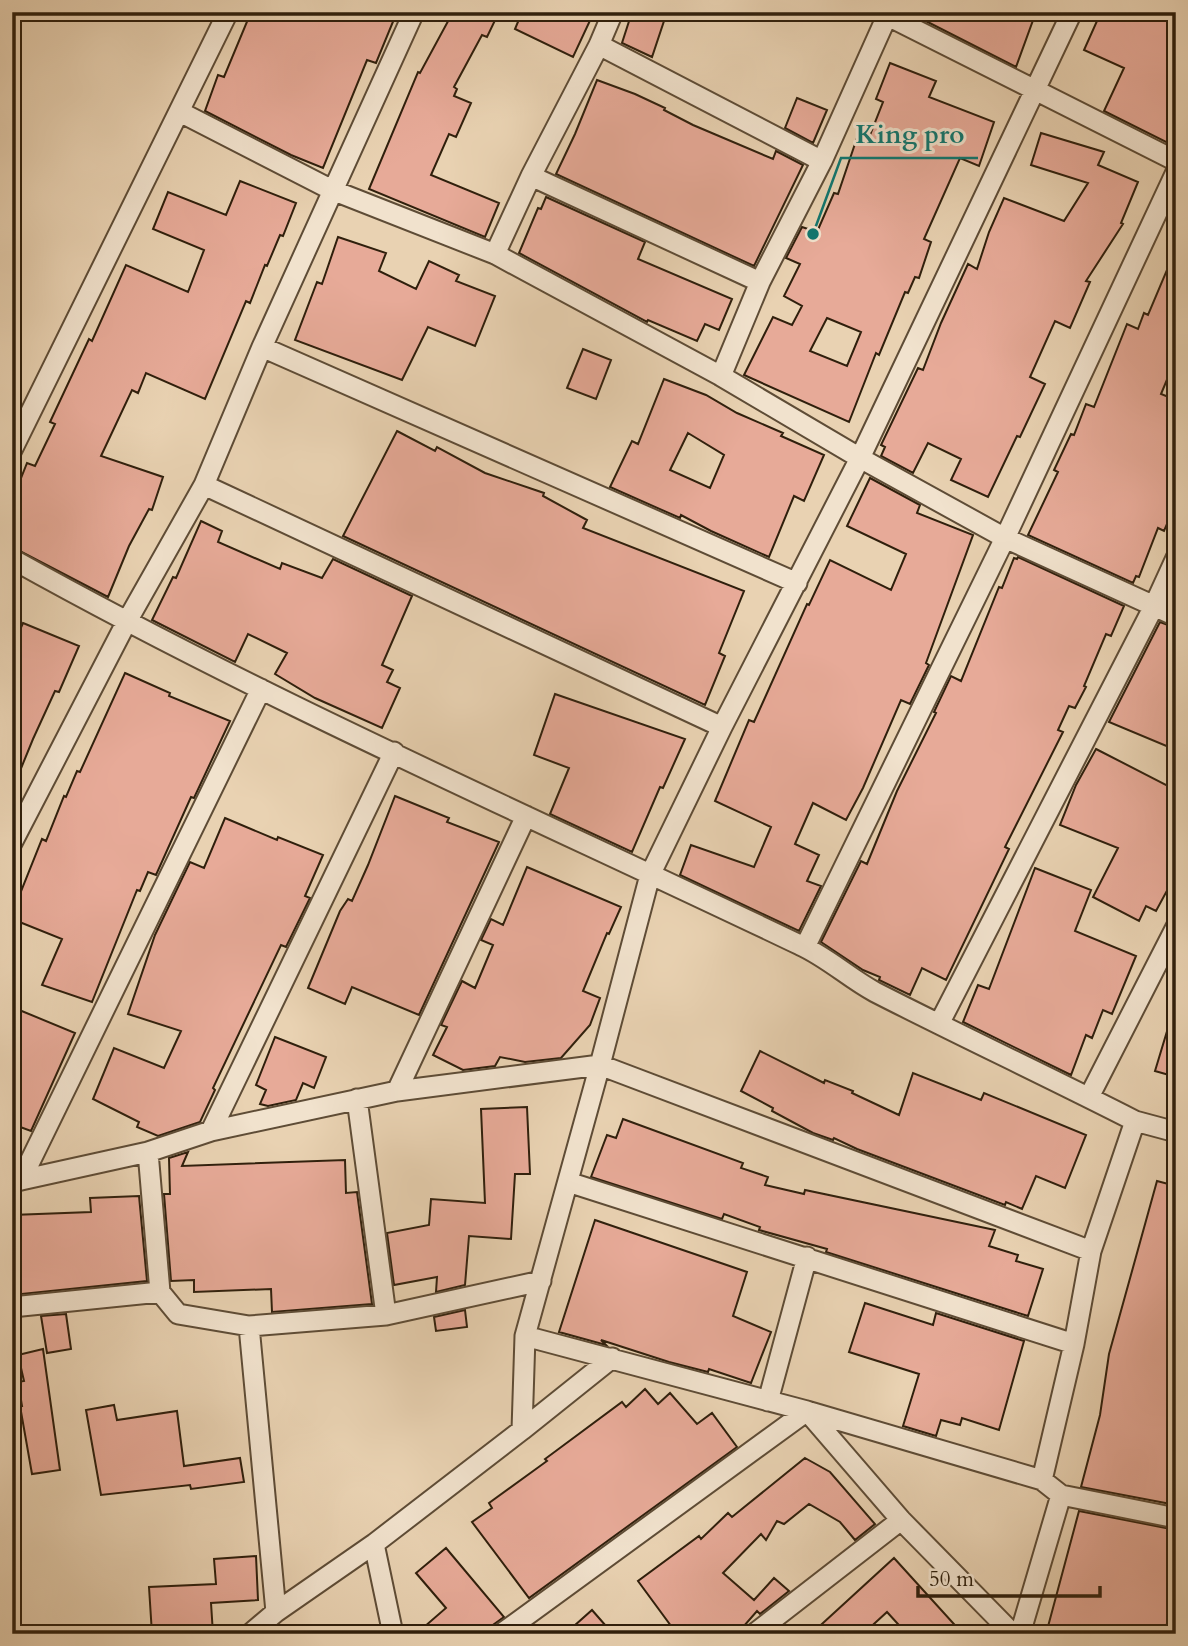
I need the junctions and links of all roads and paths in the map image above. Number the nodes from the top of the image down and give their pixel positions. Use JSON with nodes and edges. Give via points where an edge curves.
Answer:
{"nodes":[{"id":1,"x":228,"y":12,"type":"edge"},
{"id":2,"x":414,"y":12,"type":"edge"},
{"id":3,"x":613,"y":12,"type":"edge"},
{"id":4,"x":1072,"y":12,"type":"edge"},
{"id":5,"x":883,"y":14,"type":"edge"},
{"id":6,"x":599,"y":45,"type":"junction"},
{"id":7,"x":1035,"y":89,"type":"junction"},
{"id":8,"x":180,"y":112,"type":"junction"},
{"id":9,"x":822,"y":161,"type":"junction"},
{"id":10,"x":1176,"y":162,"type":"edge"},
{"id":11,"x":1176,"y":172,"type":"edge"},
{"id":12,"x":531,"y":176,"type":"junction"},
{"id":13,"x":332,"y":190,"type":"junction"},
{"id":14,"x":495,"y":254,"type":"junction"},
{"id":15,"x":760,"y":282,"type":"junction"},
{"id":16,"x":262,"y":347,"type":"junction"},
{"id":17,"x":721,"y":376,"type":"junction"},
{"id":18,"x":12,"y":450,"type":"edge"},
{"id":19,"x":860,"y":458,"type":"junction"},
{"id":20,"x":204,"y":485,"type":"junction"},
{"id":21,"x":1005,"y":538,"type":"junction"},
{"id":22,"x":1176,"y":558,"type":"edge"},
{"id":23,"x":12,"y":559,"type":"edge"},
{"id":24,"x":797,"y":583,"type":"junction"},
{"id":25,"x":1154,"y":606,"type":"junction"},
{"id":26,"x":1176,"y":616,"type":"edge"},
{"id":27,"x":126,"y":623,"type":"junction"},
{"id":28,"x":261,"y":689,"type":"junction"},
{"id":29,"x":722,"y":727,"type":"junction"},
{"id":30,"x":394,"y":752,"type":"junction"},
{"id":31,"x":526,"y":816,"type":"junction"},
{"id":32,"x":12,"y":843,"type":"edge"},
{"id":33,"x":650,"y":875,"type":"junction"},
{"id":34,"x":1176,"y":927,"type":"edge"},
{"id":35,"x":805,"y":947,"type":"junction"},
{"id":36,"x":939,"y":1024,"type":"junction"},
{"id":37,"x":600,"y":1065,"type":"junction"},
{"id":38,"x":397,"y":1091,"type":"junction"},
{"id":39,"x":1089,"y":1097,"type":"junction"},
{"id":40,"x":357,"y":1099,"type":"junction"},
{"id":41,"x":1135,"y":1121,"type":"junction"},
{"id":42,"x":212,"y":1131,"type":"junction"},
{"id":43,"x":1176,"y":1132,"type":"edge"},
{"id":44,"x":148,"y":1152,"type":"junction"},
{"id":45,"x":17,"y":1181,"type":"edge"},
{"id":46,"x":568,"y":1182,"type":"junction"},
{"id":47,"x":1091,"y":1251,"type":"junction"},
{"id":48,"x":807,"y":1257,"type":"junction"},
{"id":49,"x":541,"y":1281,"type":"junction"},
{"id":50,"x":160,"y":1292,"type":"junction"},
{"id":51,"x":12,"y":1307,"type":"edge"},
{"id":52,"x":386,"y":1315,"type":"junction"},
{"id":53,"x":249,"y":1326,"type":"junction"},
{"id":54,"x":525,"y":1336,"type":"junction"},
{"id":55,"x":1074,"y":1344,"type":"junction"},
{"id":56,"x":612,"y":1358,"type":"junction"},
{"id":57,"x":768,"y":1401,"type":"junction"},
{"id":58,"x":807,"y":1411,"type":"junction"},
{"id":59,"x":522,"y":1430,"type":"junction"},
{"id":60,"x":1042,"y":1480,"type":"junction"},
{"id":61,"x":1061,"y":1495,"type":"junction"},
{"id":62,"x":1176,"y":1518,"type":"edge"},
{"id":63,"x":901,"y":1520,"type":"junction"},
{"id":64,"x":374,"y":1544,"type":"junction"},
{"id":65,"x":276,"y":1612,"type":"junction"},
{"id":66,"x":250,"y":1634,"type":"edge"},
{"id":67,"x":393,"y":1634,"type":"edge"},
{"id":68,"x":501,"y":1634,"type":"edge"},
{"id":69,"x":754,"y":1634,"type":"edge"},
{"id":70,"x":1013,"y":1634,"type":"edge"},
{"id":71,"x":1020,"y":1634,"type":"edge"}],
"edges":[{"from":1,"to":8,"type":"street"},
{"from":2,"to":13,"type":"street"},
{"from":3,"to":6,"type":"street"},
{"from":4,"to":7,"type":"street"},
{"from":5,"to":7,"type":"street"},
{"from":5,"to":9,"type":"street"},
{"from":6,"to":9,"type":"street"},
{"from":6,"to":12,"type":"street"},
{"from":7,"to":10,"type":"street"},
{"from":7,"to":19,"type":"street"},
{"from":8,"to":13,"type":"street"},
{"from":8,"to":18,"type":"street"},
{"from":9,"to":15,"type":"street"},
{"from":11,"to":21,"type":"street"},
{"from":12,"to":14,"type":"street"},
{"from":12,"to":15,"type":"street"},
{"from":13,"to":14,"type":"street"},
{"from":13,"to":16,"type":"street"},
{"from":14,"to":17,"type":"street"},
{"from":15,"to":17,"type":"street"},
{"from":16,"to":20,"type":"street"},
{"from":16,"to":24,"type":"street"},
{"from":17,"to":19,"type":"street"},
{"from":19,"to":21,"type":"street"},
{"from":19,"to":24,"type":"street"},
{"from":20,"to":27,"type":"street"},
{"from":20,"to":29,"type":"street"},
{"from":21,"to":25,"type":"street"},
{"from":21,"to":35,"type":"street"},
{"from":22,"to":25,"type":"street"},
{"from":23,"to":27,"type":"street"},
{"from":24,"to":29,"type":"street"},
{"from":25,"to":26,"type":"street"},
{"from":25,"to":36,"type":"street"},
{"from":27,"to":28,"type":"street"},
{"from":27,"to":32,"type":"street"},
{"from":28,"to":30,"type":"street"},
{"from":28,"to":45,"type":"street"},
{"from":29,"to":33,"type":"street"},
{"from":30,"to":31,"type":"street"},
{"from":30,"to":42,"type":"street"},
{"from":31,"to":33,"type":"street"},
{"from":31,"to":38,"type":"street"},
{"from":33,"to":35,"type":"street"},
{"from":33,"to":37,"type":"street"},
{"from":34,"to":39,"type":"street"},
{"from":35,"to":36,"type":"street","via":[[871,990]]},
{"from":36,"to":39,"type":"street"},
{"from":37,"to":38,"type":"street"},
{"from":37,"to":46,"type":"street"},
{"from":37,"to":47,"type":"street"},
{"from":38,"to":40,"type":"street"},
{"from":39,"to":41,"type":"street"},
{"from":40,"to":42,"type":"street"},
{"from":40,"to":52,"type":"street"},
{"from":41,"to":43,"type":"street"},
{"from":41,"to":47,"type":"street"},
{"from":42,"to":44,"type":"street"},
{"from":44,"to":45,"type":"street"},
{"from":44,"to":50,"type":"street"},
{"from":46,"to":48,"type":"street"},
{"from":46,"to":49,"type":"street"},
{"from":47,"to":55,"type":"street"},
{"from":48,"to":55,"type":"street"},
{"from":48,"to":57,"type":"street"},
{"from":49,"to":52,"type":"street"},
{"from":49,"to":54,"type":"street"},
{"from":50,"to":51,"type":"street"},
{"from":50,"to":53,"type":"street","via":[[178,1314]]},
{"from":52,"to":53,"type":"street"},
{"from":53,"to":65,"type":"street"},
{"from":54,"to":56,"type":"street"},
{"from":54,"to":59,"type":"street"},
{"from":55,"to":60,"type":"street"},
{"from":56,"to":57,"type":"street"},
{"from":56,"to":59,"type":"street"},
{"from":57,"to":58,"type":"street"},
{"from":58,"to":60,"type":"street"},
{"from":58,"to":63,"type":"street"},
{"from":58,"to":68,"type":"street"},
{"from":59,"to":64,"type":"street"},
{"from":60,"to":61,"type":"street"},
{"from":61,"to":62,"type":"street"},
{"from":61,"to":71,"type":"street"},
{"from":63,"to":69,"type":"street"},
{"from":63,"to":70,"type":"street"},
{"from":64,"to":65,"type":"street"},
{"from":64,"to":67,"type":"street"},
{"from":65,"to":66,"type":"street"}]}
